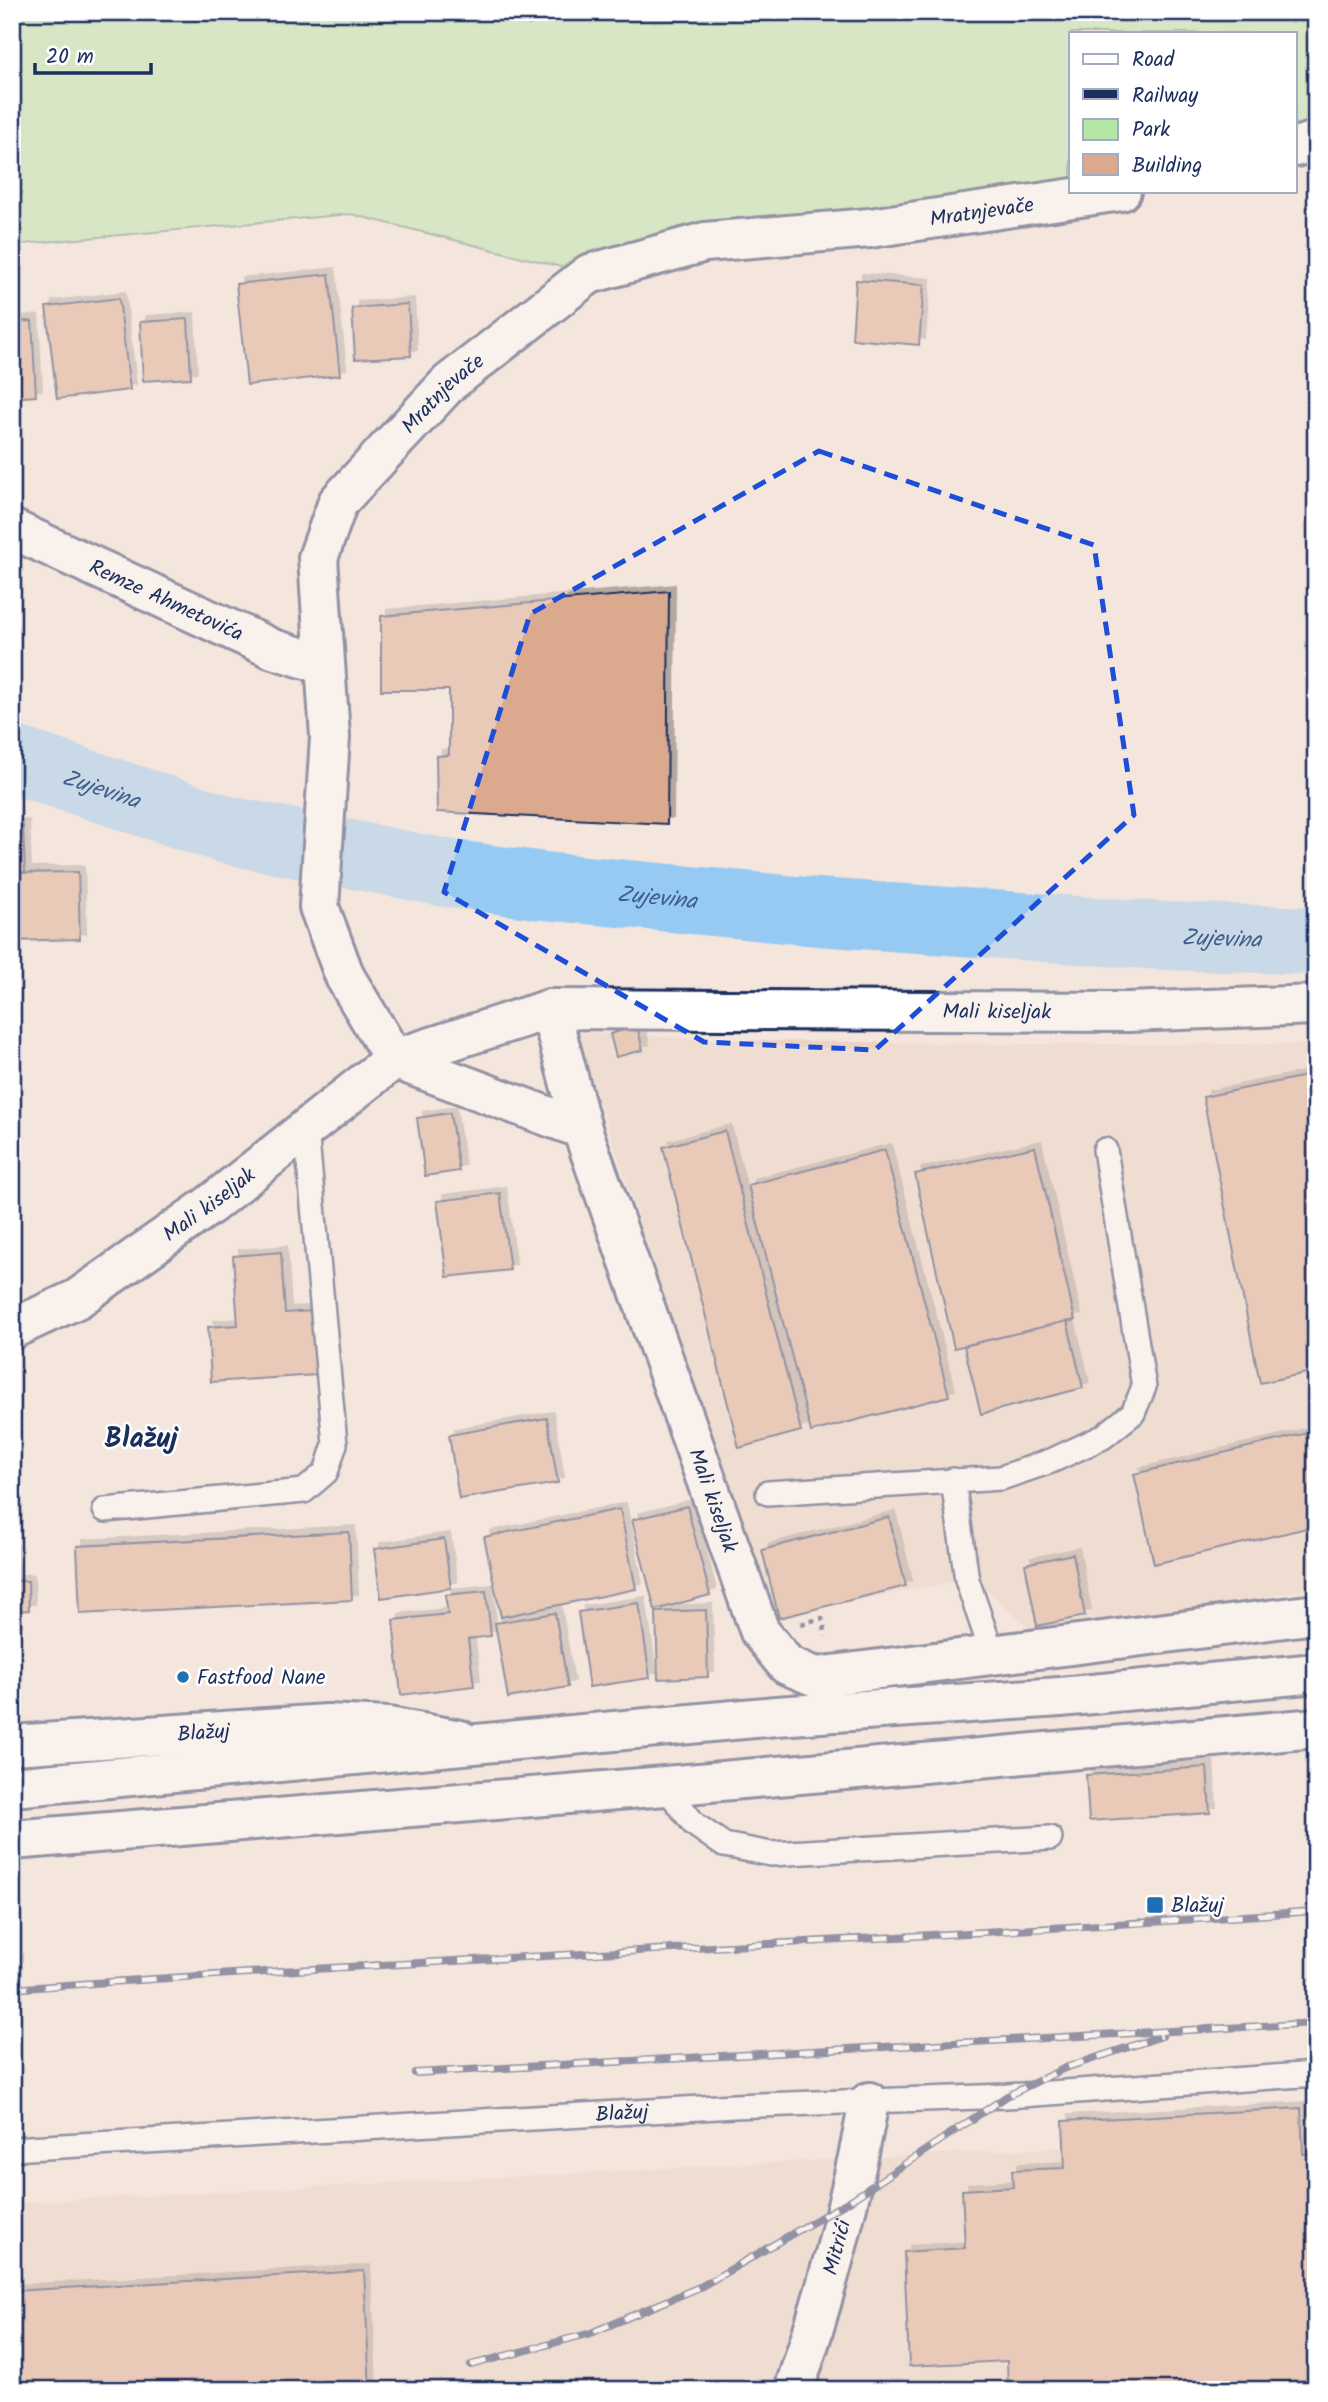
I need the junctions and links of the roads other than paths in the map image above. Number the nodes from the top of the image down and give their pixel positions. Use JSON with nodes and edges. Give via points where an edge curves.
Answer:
{"nodes":[{"id":1,"x":1316,"y":141,"type":"edge"},
{"id":2,"x":1296,"y":148,"type":"edge"},
{"id":3,"x":1114,"y":192,"type":"edge"},
{"id":4,"x":12,"y":529,"type":"edge"},
{"id":5,"x":323,"y":664,"type":"junction"},
{"id":6,"x":1316,"y":1005,"type":"edge"},
{"id":7,"x":550,"y":1009,"type":"junction"},
{"id":8,"x":394,"y":1059,"type":"junction"},
{"id":9,"x":306,"y":1129,"type":"junction"},
{"id":10,"x":582,"y":1129,"type":"junction"},
{"id":11,"x":1105,"y":1150,"type":"dead end"},
{"id":12,"x":12,"y":1329,"type":"edge"},
{"id":13,"x":953,"y":1480,"type":"junction"},
{"id":14,"x":768,"y":1493,"type":"dead end"},
{"id":15,"x":105,"y":1510,"type":"dead end"},
{"id":16,"x":1316,"y":1614,"type":"edge"},
{"id":17,"x":993,"y":1656,"type":"junction"},
{"id":18,"x":1316,"y":1673,"type":"edge"},
{"id":19,"x":1316,"y":1728,"type":"edge"},
{"id":20,"x":480,"y":1743,"type":"junction"},
{"id":21,"x":12,"y":1745,"type":"edge"},
{"id":22,"x":665,"y":1786,"type":"junction"},
{"id":23,"x":12,"y":1787,"type":"edge"},
{"id":24,"x":1050,"y":1838,"type":"dead end"},
{"id":25,"x":12,"y":1840,"type":"edge"},
{"id":26,"x":1316,"y":2074,"type":"edge"},
{"id":27,"x":869,"y":2102,"type":"junction"},
{"id":28,"x":12,"y":2149,"type":"edge"},
{"id":29,"x":794,"y":2390,"type":"edge"}],
"edges":[{"from":1,"to":2,"type":"main road"},
{"from":3,"to":5,"type":"main road","name":"Mratnjevače","via":[[870,228],[705,242],[589,274],[449,383],[338,502],[318,558]]},
{"from":4,"to":5,"type":"main road","name":"Remze Ahmetovića","via":[[273,649]]},
{"from":5,"to":8,"type":"main road","name":"Mratnjevače","via":[[330,737],[319,906],[345,977]]},
{"from":6,"to":7,"type":"main road","name":"Mali kiseljak","via":[[1128,1012]]},
{"from":7,"to":8,"type":"main road","name":"Mali kiseljak"},
{"from":7,"to":10,"type":"main road","name":"Mali kiseljak"},
{"from":8,"to":9,"type":"main road","name":"Mali kiseljak"},
{"from":8,"to":10,"type":"main road"},
{"from":9,"to":12,"type":"main road","name":"Mali kiseljak","via":[[210,1205],[77,1299]]},
{"from":9,"to":15,"type":"lane","via":[[335,1444],[326,1472],[304,1491]]},
{"from":10,"to":17,"type":"main road","name":"Mali kiseljak","via":[[760,1632],[774,1651],[799,1672],[816,1677]]},
{"from":11,"to":13,"type":"lane","via":[[1144,1387],[1133,1413],[1103,1437],[1051,1461],[1001,1478]]},
{"from":13,"to":14,"type":"lane"},
{"from":13,"to":17,"type":"lane","via":[[967,1580]]},
{"from":16,"to":17,"type":"main road","name":"Mali kiseljak"},
{"from":18,"to":20,"type":"main road"},
{"from":19,"to":22,"type":"main road"},
{"from":20,"to":21,"type":"main road","name":"Blažuj","via":[[388,1727],[327,1724]]},
{"from":20,"to":23,"type":"main road"},
{"from":22,"to":24,"type":"lane","via":[[694,1824],[724,1845],[771,1854]]},
{"from":22,"to":25,"type":"main road"},
{"from":26,"to":27,"type":"lane","name":"Blažuj"},
{"from":27,"to":28,"type":"lane","name":"Blažuj"},
{"from":27,"to":29,"type":"main road","name":"Mitrići","via":[[851,2200]]}]}
